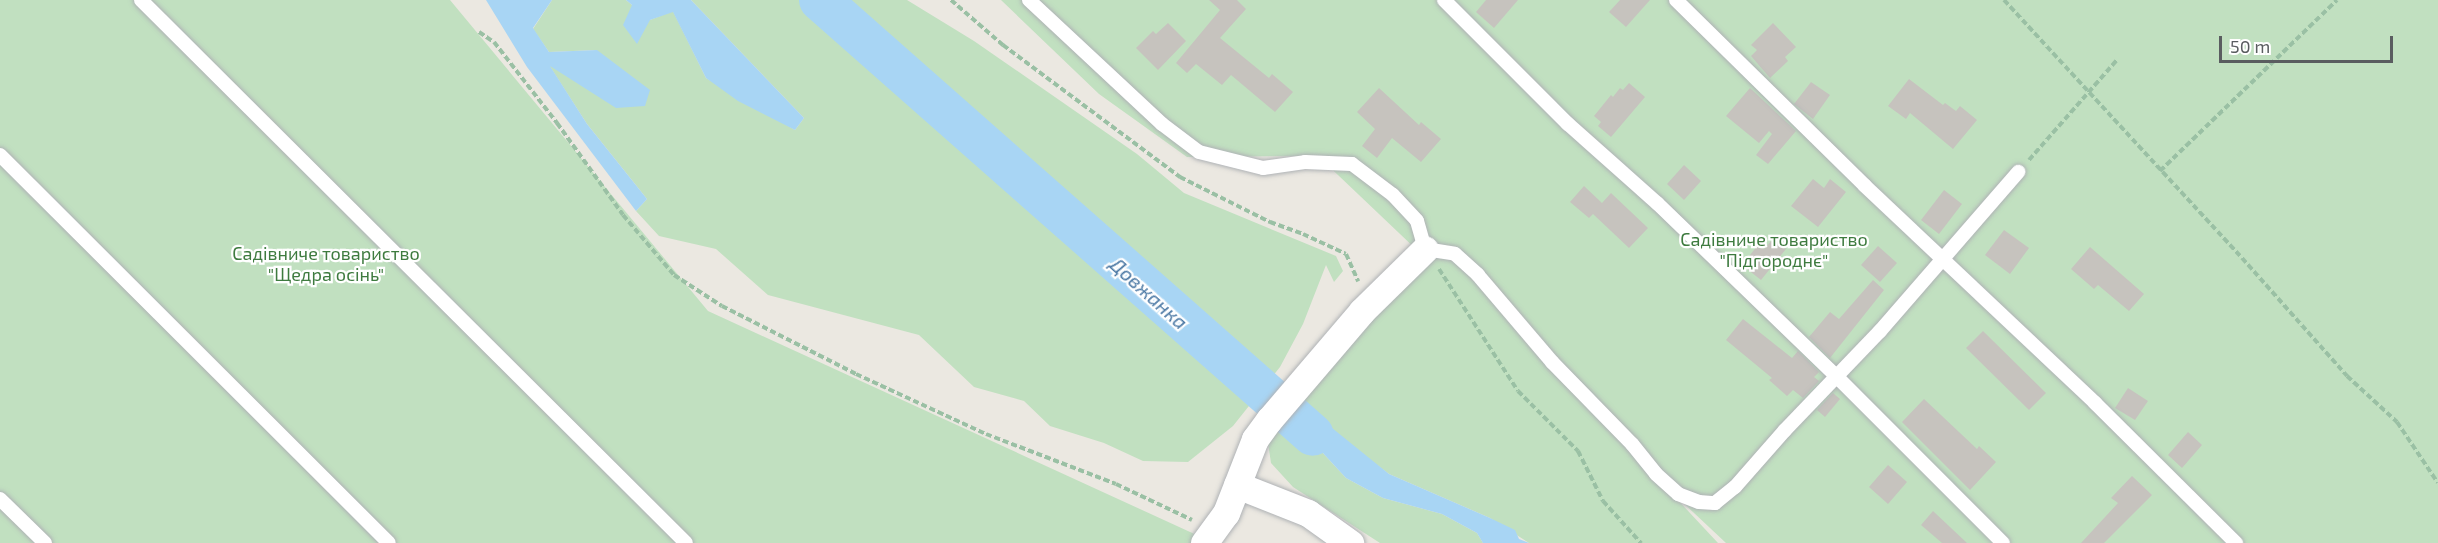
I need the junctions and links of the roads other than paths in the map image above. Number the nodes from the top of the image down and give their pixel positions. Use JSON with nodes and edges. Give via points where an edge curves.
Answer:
{"nodes":[{"id":1,"x":141,"y":0,"type":"edge"},
{"id":2,"x":1029,"y":0,"type":"edge"},
{"id":3,"x":1444,"y":0,"type":"edge"},
{"id":4,"x":1676,"y":0,"type":"edge"},
{"id":5,"x":0,"y":155,"type":"edge"},
{"id":6,"x":2018,"y":172,"type":"road end"},
{"id":7,"x":1425,"y":249,"type":"junction"},
{"id":8,"x":1942,"y":258,"type":"junction"},
{"id":9,"x":1836,"y":376,"type":"junction"},
{"id":10,"x":1237,"y":485,"type":"junction"},
{"id":11,"x":0,"y":499,"type":"edge"},
{"id":12,"x":1208,"y":538,"type":"edge"},
{"id":13,"x":45,"y":543,"type":"edge"},
{"id":14,"x":389,"y":543,"type":"edge"},
{"id":15,"x":686,"y":543,"type":"edge"},
{"id":16,"x":1350,"y":543,"type":"edge"},
{"id":17,"x":2003,"y":543,"type":"edge"},
{"id":18,"x":2235,"y":543,"type":"edge"}],
"edges":[{"from":1,"to":15,"type":"lane"},
{"from":2,"to":7,"type":"lane","via":[[1162,124],[1199,152],[1263,168],[1305,162],[1352,164],[1393,195],[1417,221]]},
{"from":3,"to":9,"type":"lane","via":[[1568,124],[1657,203]]},
{"from":4,"to":8,"type":"lane"},
{"from":5,"to":14,"type":"lane"},
{"from":6,"to":8,"type":"lane"},
{"from":7,"to":9,"type":"lane","via":[[1455,254],[1478,275],[1656,474],[1678,494],[1699,502],[1715,503],[1735,487]]},
{"from":7,"to":10,"type":"street","via":[[1362,311],[1269,420],[1255,439]]},
{"from":8,"to":9,"type":"lane","via":[[1880,332]]},
{"from":8,"to":18,"type":"lane"},
{"from":9,"to":17,"type":"lane"},
{"from":10,"to":12,"type":"street","via":[[1226,513]]},
{"from":10,"to":16,"type":"street","via":[[1308,513]]},
{"from":11,"to":13,"type":"lane"}]}
